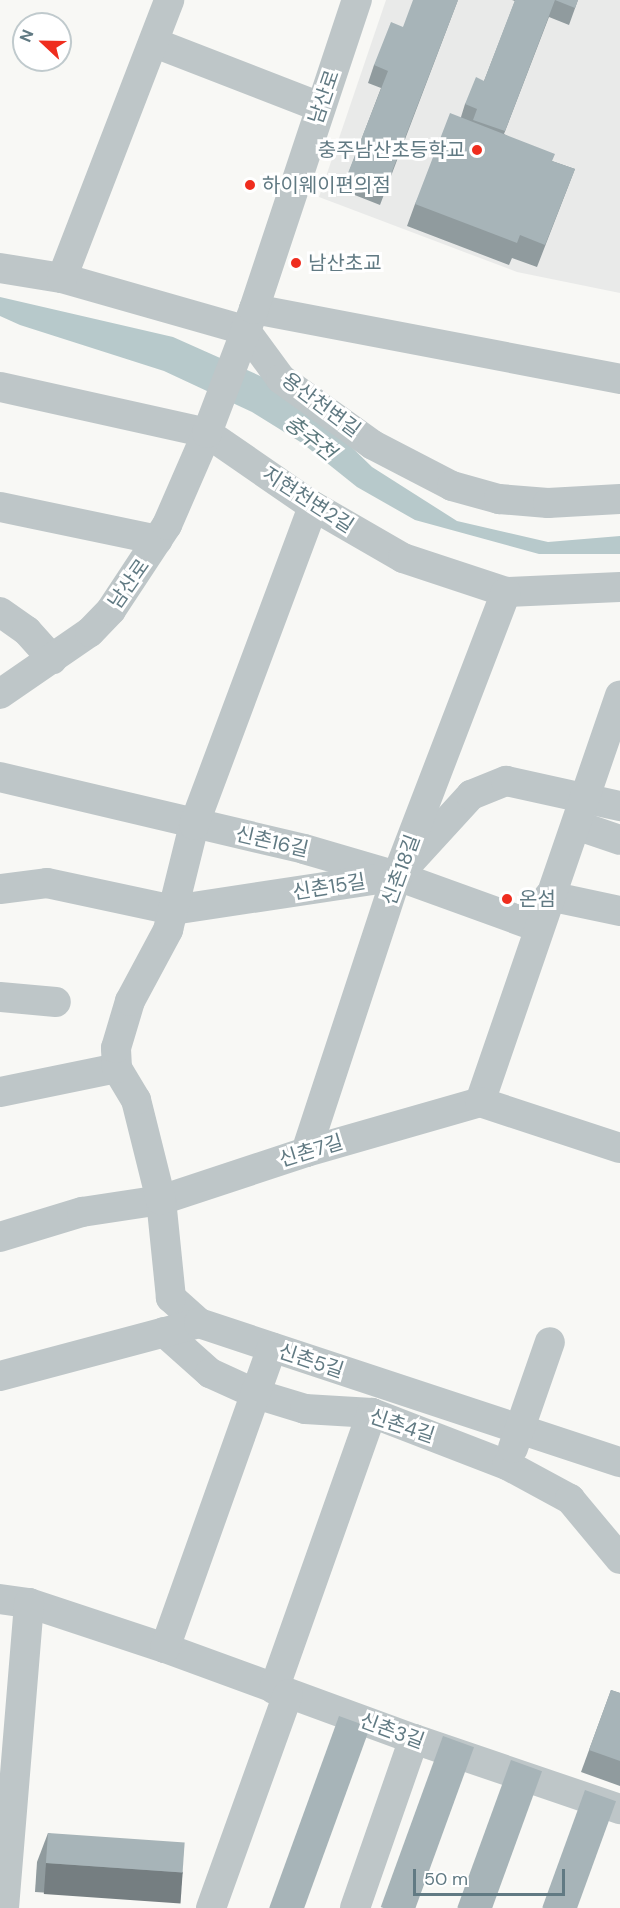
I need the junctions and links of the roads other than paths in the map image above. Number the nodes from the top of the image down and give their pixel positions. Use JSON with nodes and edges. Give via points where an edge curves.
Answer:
{"nodes":[{"id":1,"x":169,"y":0,"type":"edge"},
{"id":2,"x":357,"y":0,"type":"edge"},
{"id":3,"x":154,"y":43,"type":"junction"},
{"id":4,"x":320,"y":107,"type":"junction"},
{"id":5,"x":0,"y":268,"type":"edge"},
{"id":6,"x":62,"y":278,"type":"junction"},
{"id":7,"x":249,"y":320,"type":"junction"},
{"id":8,"x":620,"y":379,"type":"edge"},
{"id":9,"x":0,"y":387,"type":"edge"},
{"id":10,"x":207,"y":432,"type":"junction"},
{"id":11,"x":620,"y":499,"type":"edge"},
{"id":12,"x":314,"y":506,"type":"junction"},
{"id":13,"x":0,"y":507,"type":"edge"},
{"id":14,"x":158,"y":540,"type":"junction"},
{"id":15,"x":620,"y":587,"type":"edge"},
{"id":16,"x":506,"y":592,"type":"junction"},
{"id":17,"x":0,"y":612,"type":"edge"},
{"id":18,"x":52,"y":659,"type":"junction"},
{"id":19,"x":0,"y":694,"type":"edge"},
{"id":20,"x":620,"y":694,"type":"edge"},
{"id":21,"x":0,"y":777,"type":"edge"},
{"id":22,"x":620,"y":806,"type":"edge"},
{"id":23,"x":581,"y":812,"type":"junction"},
{"id":24,"x":194,"y":825,"type":"junction"},
{"id":25,"x":620,"y":840,"type":"edge"},
{"id":26,"x":397,"y":876,"type":"junction"},
{"id":27,"x":0,"y":889,"type":"edge"},
{"id":28,"x":549,"y":896,"type":"junction"},
{"id":29,"x":173,"y":910,"type":"junction"},
{"id":30,"x":620,"y":911,"type":"edge"},
{"id":31,"x":538,"y":927,"type":"junction"},
{"id":32,"x":0,"y":997,"type":"edge"},
{"id":33,"x":56,"y":1002,"type":"dead end"},
{"id":34,"x":117,"y":1068,"type":"junction"},
{"id":35,"x":1,"y":1090,"type":"edge"},
{"id":36,"x":480,"y":1102,"type":"junction"},
{"id":37,"x":620,"y":1148,"type":"edge"},
{"id":38,"x":306,"y":1152,"type":"junction"},
{"id":39,"x":161,"y":1200,"type":"junction"},
{"id":40,"x":0,"y":1238,"type":"edge"},
{"id":41,"x":199,"y":1323,"type":"junction"},
{"id":42,"x":164,"y":1332,"type":"junction"},
{"id":43,"x":550,"y":1342,"type":"dead end"},
{"id":44,"x":272,"y":1348,"type":"junction"},
{"id":45,"x":0,"y":1376,"type":"edge"},
{"id":46,"x":255,"y":1394,"type":"junction"},
{"id":47,"x":372,"y":1413,"type":"junction"},
{"id":48,"x":519,"y":1430,"type":"junction"},
{"id":49,"x":620,"y":1462,"type":"edge"},
{"id":50,"x":507,"y":1465,"type":"junction"},
{"id":51,"x":620,"y":1559,"type":"edge"},
{"id":52,"x":0,"y":1599,"type":"edge"},
{"id":53,"x":29,"y":1603,"type":"junction"},
{"id":54,"x":165,"y":1648,"type":"junction"},
{"id":55,"x":281,"y":1691,"type":"junction"},
{"id":56,"x":414,"y":1739,"type":"junction"},
{"id":57,"x":620,"y":1809,"type":"edge"},
{"id":58,"x":4,"y":1908,"type":"edge"},
{"id":59,"x":211,"y":1908,"type":"edge"},
{"id":60,"x":355,"y":1908,"type":"edge"}],
"edges":[{"from":1,"to":3,"type":"street"},
{"from":2,"to":4,"type":"street","name":"남산로"},
{"from":3,"to":4,"type":"street"},
{"from":3,"to":6,"type":"street"},
{"from":4,"to":7,"type":"street","name":"남산로"},
{"from":5,"to":6,"type":"street"},
{"from":6,"to":7,"type":"street"},
{"from":7,"to":8,"type":"street"},
{"from":7,"to":10,"type":"street","name":"남산로"},
{"from":7,"to":11,"type":"street","name":"용산천변길","via":[[281,378],[373,445],[452,486],[499,499],[548,503]]},
{"from":9,"to":10,"type":"street","name":"지현천변2길"},
{"from":10,"to":12,"type":"street","name":"지현천변2길"},
{"from":10,"to":14,"type":"street","name":"남산로"},
{"from":12,"to":16,"type":"street","name":"지현천변2길","via":[[403,558]]},
{"from":12,"to":24,"type":"street"},
{"from":13,"to":14,"type":"street"},
{"from":14,"to":18,"type":"street","name":"남산로","via":[[111,610]]},
{"from":15,"to":16,"type":"street","name":"지현천변2길"},
{"from":16,"to":26,"type":"street","name":"신촌18길"},
{"from":17,"to":18,"type":"street","via":[[27,632]]},
{"from":18,"to":19,"type":"street","name":"남산로"},
{"from":20,"to":23,"type":"street"},
{"from":21,"to":24,"type":"street","name":"신촌16길"},
{"from":22,"to":23,"type":"street"},
{"from":23,"to":25,"type":"street"},
{"from":23,"to":26,"type":"street","via":[[506,781],[471,795]]},
{"from":23,"to":28,"type":"street"},
{"from":24,"to":26,"type":"street","name":"신촌16길","via":[[304,849]]},
{"from":24,"to":29,"type":"street"},
{"from":26,"to":29,"type":"street","name":"신촌15길"},
{"from":26,"to":31,"type":"street","name":"신촌16길"},
{"from":26,"to":38,"type":"street","name":"신촌18길"},
{"from":27,"to":29,"type":"street","name":"신촌15길","via":[[47,883]]},
{"from":28,"to":30,"type":"street"},
{"from":28,"to":31,"type":"street"},
{"from":29,"to":34,"type":"street","via":[[168,930],[130,1001],[116,1048]]},
{"from":31,"to":36,"type":"street"},
{"from":32,"to":33,"type":"street"},
{"from":34,"to":35,"type":"street"},
{"from":34,"to":39,"type":"street","via":[[136,1100]]},
{"from":36,"to":37,"type":"street"},
{"from":36,"to":38,"type":"street","name":"신촌7길"},
{"from":38,"to":39,"type":"street","name":"신촌7길"},
{"from":39,"to":40,"type":"street","name":"신촌7길","via":[[82,1212]]},
{"from":39,"to":41,"type":"street","via":[[171,1298]]},
{"from":41,"to":42,"type":"street"},
{"from":41,"to":44,"type":"street","name":"신촌5길"},
{"from":42,"to":45,"type":"street"},
{"from":42,"to":46,"type":"street","name":"신촌4길","via":[[210,1372]]},
{"from":43,"to":48,"type":"street"},
{"from":44,"to":46,"type":"street"},
{"from":44,"to":48,"type":"street","name":"신촌5길"},
{"from":46,"to":47,"type":"street","name":"신촌4길","via":[[305,1409]]},
{"from":46,"to":54,"type":"street"},
{"from":47,"to":50,"type":"street","name":"신촌4길"},
{"from":47,"to":55,"type":"street"},
{"from":48,"to":49,"type":"street","name":"신촌5길"},
{"from":48,"to":50,"type":"street"},
{"from":50,"to":51,"type":"street","name":"신촌4길","via":[[570,1499]]},
{"from":52,"to":53,"type":"street","name":"신촌3길"},
{"from":53,"to":54,"type":"street","name":"신촌3길"},
{"from":53,"to":58,"type":"street"},
{"from":54,"to":55,"type":"street","name":"신촌3길"},
{"from":55,"to":56,"type":"street","name":"신촌3길"},
{"from":55,"to":59,"type":"street"},
{"from":56,"to":57,"type":"street","name":"신촌3길"},
{"from":56,"to":60,"type":"street"}]}
